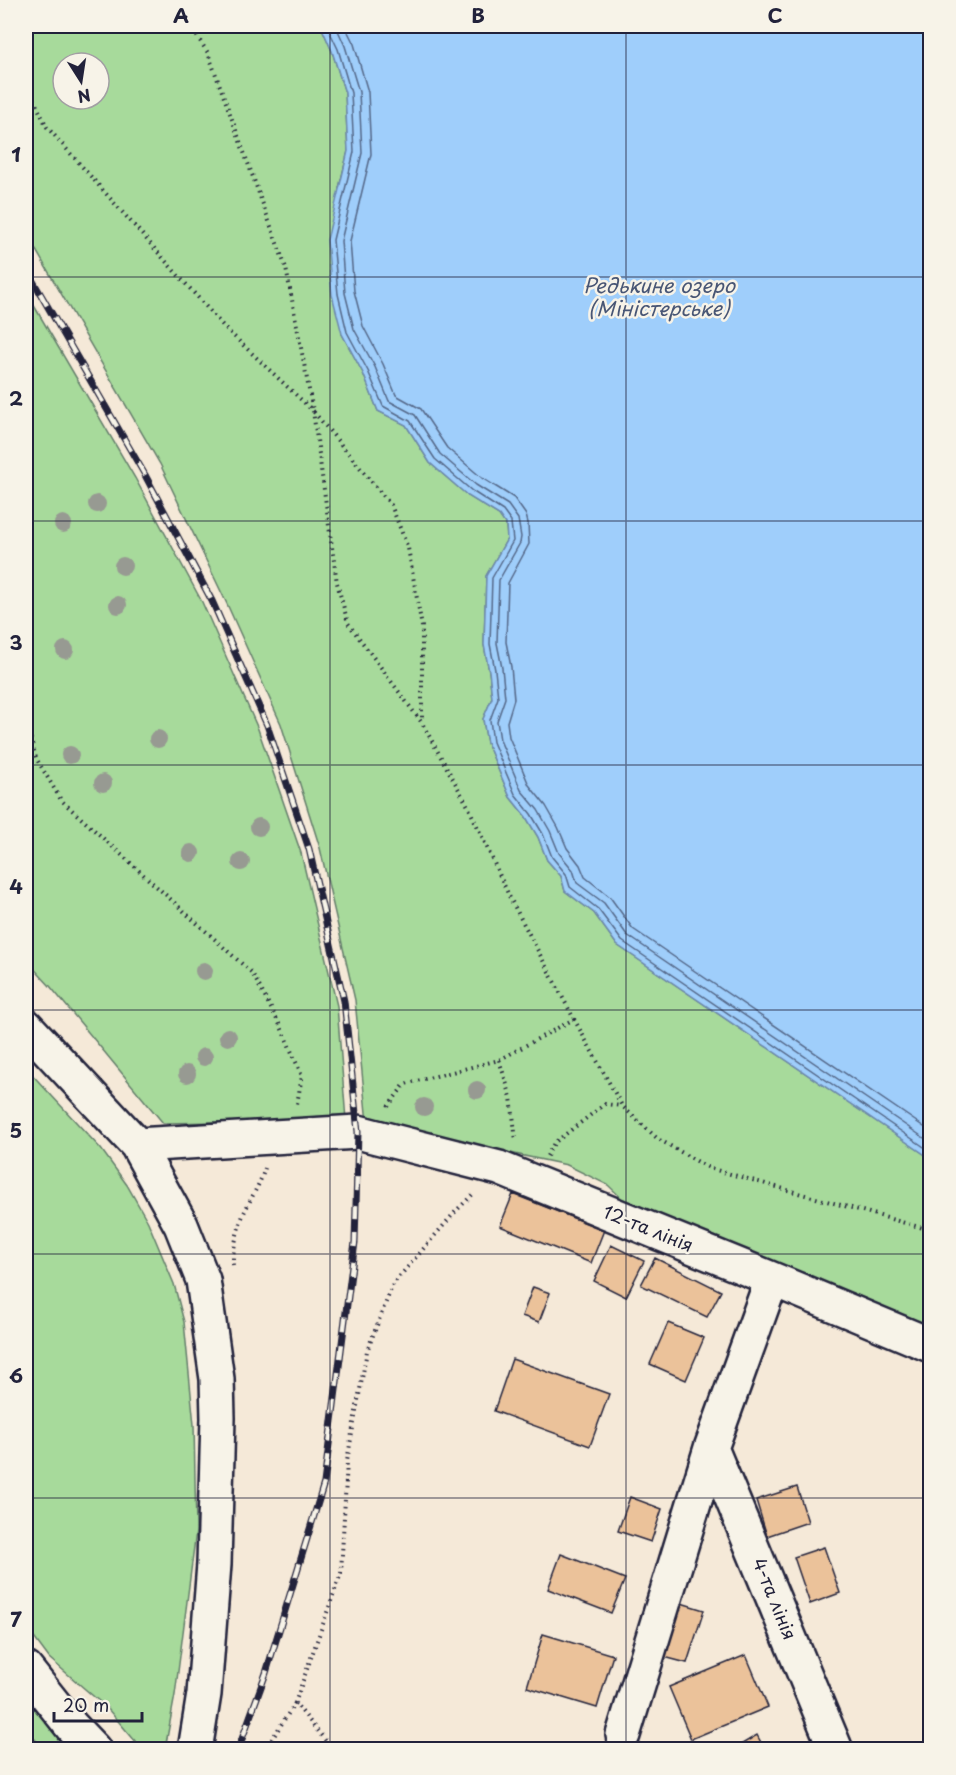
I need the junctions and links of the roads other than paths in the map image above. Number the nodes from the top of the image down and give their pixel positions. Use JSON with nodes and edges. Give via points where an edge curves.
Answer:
{"nodes":[{"id":1,"x":26,"y":1026,"type":"edge"},
{"id":2,"x":137,"y":1145,"type":"junction"},
{"id":3,"x":772,"y":1279,"type":"junction"},
{"id":4,"x":930,"y":1346,"type":"edge"},
{"id":5,"x":711,"y":1448,"type":"junction"},
{"id":6,"x":26,"y":1669,"type":"edge"},
{"id":7,"x":623,"y":1735,"type":"dead end"},
{"id":8,"x":94,"y":1749,"type":"edge"},
{"id":9,"x":195,"y":1749,"type":"edge"},
{"id":10,"x":836,"y":1749,"type":"edge"}],
"edges":[{"from":1,"to":2,"type":"street"},
{"from":2,"to":3,"type":"street","name":"12-та лінія","via":[[365,1134],[499,1168]]},
{"from":2,"to":9,"type":"street","via":[[181,1225],[203,1280],[217,1379],[214,1564],[204,1694]]},
{"from":3,"to":4,"type":"street","name":"12-та лінія"},
{"from":3,"to":5,"type":"street"},
{"from":5,"to":7,"type":"street"},
{"from":5,"to":10,"type":"street","name":"4-та лінія"},
{"from":6,"to":8,"type":"street"}]}
